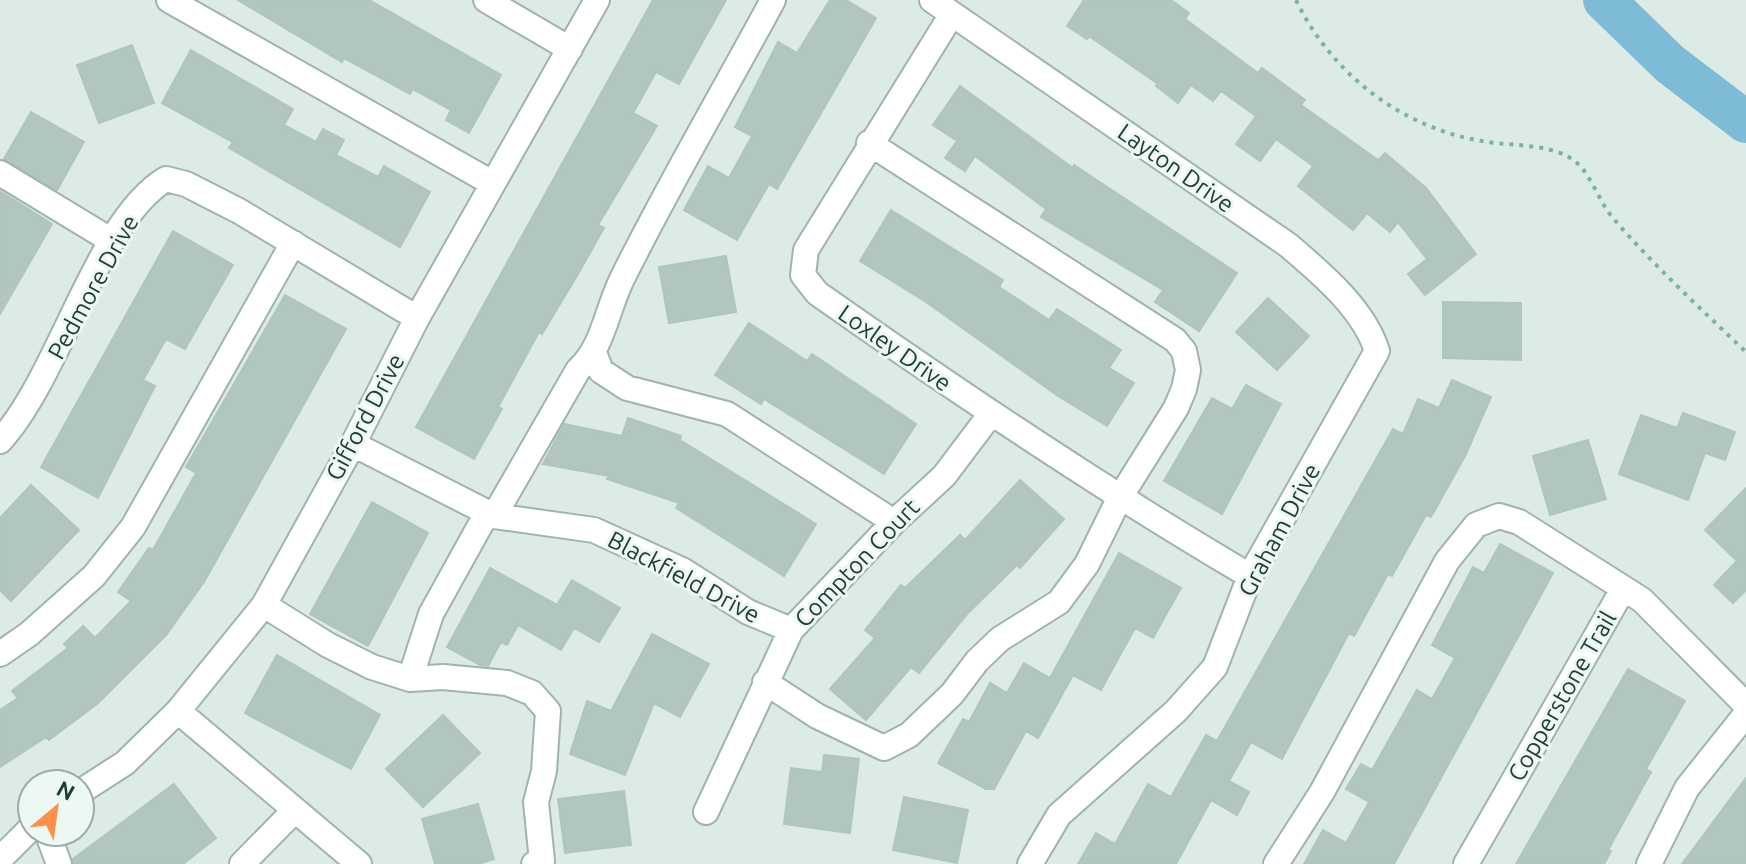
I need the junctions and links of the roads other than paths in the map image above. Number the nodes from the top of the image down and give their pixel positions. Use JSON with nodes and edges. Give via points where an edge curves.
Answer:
{"nodes":[{"id":1,"x":169,"y":0,"type":"edge"},
{"id":2,"x":486,"y":0,"type":"edge"},
{"id":3,"x":597,"y":0,"type":"edge"},
{"id":4,"x":773,"y":0,"type":"edge"},
{"id":5,"x":942,"y":7,"type":"edge"},
{"id":6,"x":570,"y":49,"type":"junction"},
{"id":7,"x":869,"y":143,"type":"junction"},
{"id":8,"x":0,"y":173,"type":"edge"},
{"id":9,"x":492,"y":183,"type":"junction"},
{"id":10,"x":112,"y":241,"type":"junction"},
{"id":11,"x":293,"y":243,"type":"junction"},
{"id":12,"x":417,"y":318,"type":"junction"},
{"id":13,"x":595,"y":355,"type":"junction"},
{"id":14,"x":1369,"y":369,"type":"joint"},
{"id":15,"x":990,"y":415,"type":"junction"},
{"id":16,"x":0,"y":441,"type":"edge"},
{"id":17,"x":353,"y":444,"type":"junction"},
{"id":18,"x":1119,"y":499,"type":"junction"},
{"id":19,"x":490,"y":515,"type":"junction"},
{"id":20,"x":894,"y":522,"type":"junction"},
{"id":21,"x":1250,"y":576,"type":"junction"},
{"id":22,"x":1622,"y":591,"type":"junction"},
{"id":23,"x":264,"y":605,"type":"junction"},
{"id":24,"x":791,"y":630,"type":"junction"},
{"id":25,"x":0,"y":654,"type":"edge"},
{"id":26,"x":410,"y":679,"type":"junction"},
{"id":27,"x":765,"y":682,"type":"junction"},
{"id":28,"x":1746,"y":705,"type":"edge"},
{"id":29,"x":178,"y":711,"type":"junction"},
{"id":30,"x":1746,"y":714,"type":"edge"},
{"id":31,"x":96,"y":782,"type":"edge"},
{"id":32,"x":295,"y":810,"type":"junction"},
{"id":33,"x":706,"y":812,"type":"dead end"},
{"id":34,"x":16,"y":843,"type":"edge"},
{"id":35,"x":0,"y":859,"type":"edge"},
{"id":36,"x":242,"y":864,"type":"edge"},
{"id":37,"x":359,"y":864,"type":"edge"},
{"id":38,"x":534,"y":864,"type":"edge"},
{"id":39,"x":1030,"y":864,"type":"edge"},
{"id":40,"x":1276,"y":864,"type":"edge"},
{"id":41,"x":1466,"y":864,"type":"edge"},
{"id":42,"x":1649,"y":864,"type":"edge"}],
"edges":[{"from":1,"to":9,"type":"street"},
{"from":2,"to":6,"type":"street"},
{"from":3,"to":6,"type":"street","name":"Gifford Drive"},
{"from":4,"to":13,"type":"street","via":[[622,280],[600,329]]},
{"from":5,"to":7,"type":"street","name":"Loxley Drive"},
{"from":5,"to":14,"type":"street","name":"Layton Drive","via":[[1310,264],[1371,329],[1377,351]]},
{"from":6,"to":9,"type":"street","name":"Gifford Drive"},
{"from":7,"to":15,"type":"street","name":"Loxley Drive","via":[[806,250],[803,275],[817,293]]},
{"from":7,"to":18,"type":"street","via":[[1175,340],[1184,351],[1188,370],[1176,408]]},
{"from":8,"to":10,"type":"street"},
{"from":9,"to":12,"type":"street","name":"Gifford Drive"},
{"from":10,"to":11,"type":"street","name":"Pedmore Drive","via":[[151,188],[166,179],[199,190]]},
{"from":10,"to":16,"type":"street","name":"Pedmore Drive","via":[[40,382]]},
{"from":11,"to":12,"type":"street","name":"Pedmore Drive"},
{"from":11,"to":25,"type":"street","via":[[133,527],[94,576]]},
{"from":12,"to":17,"type":"street","name":"Gifford Drive"},
{"from":13,"to":19,"type":"street","via":[[578,370]]},
{"from":13,"to":20,"type":"street","via":[[601,371],[627,388],[727,414]]},
{"from":14,"to":21,"type":"street","name":"Graham Drive"},
{"from":15,"to":18,"type":"street","name":"Loxley Drive"},
{"from":15,"to":20,"type":"street","name":"Compton Court","via":[[944,476]]},
{"from":17,"to":19,"type":"street","name":"Blackfield Drive"},
{"from":17,"to":23,"type":"street","name":"Gifford Drive"},
{"from":18,"to":21,"type":"street","name":"Loxley Drive"},
{"from":18,"to":27,"type":"street","via":[[1087,564],[1059,602],[1000,639],[909,735],[884,748],[817,716]]},
{"from":19,"to":24,"type":"street","name":"Blackfield Drive","via":[[594,530],[684,571],[748,612]]},
{"from":19,"to":26,"type":"street","via":[[431,614]]},
{"from":20,"to":24,"type":"street","name":"Compton Court"},
{"from":21,"to":39,"type":"street","name":"Graham Drive","via":[[1215,667],[1176,711],[1059,815]]},
{"from":22,"to":28,"type":"street","name":"Copperstone Trail","via":[[1642,600]]},
{"from":22,"to":40,"type":"street","via":[[1519,522],[1499,516],[1476,525],[1447,561],[1322,792]]},
{"from":22,"to":41,"type":"street","name":"Copperstone Trail"},
{"from":23,"to":26,"type":"street","via":[[328,645]]},
{"from":23,"to":29,"type":"street","name":"Gifford Drive"},
{"from":24,"to":27,"type":"street","name":"Compton Court"},
{"from":26,"to":38,"type":"street","via":[[507,683],[532,693],[548,711],[536,802],[542,861]]},
{"from":27,"to":33,"type":"street","name":"Compton Court"},
{"from":29,"to":31,"type":"street","name":"Gifford Drive","via":[[125,763]]},
{"from":29,"to":32,"type":"street"},
{"from":30,"to":42,"type":"street","via":[[1687,788]]},
{"from":32,"to":36,"type":"street"},
{"from":32,"to":37,"type":"street"},
{"from":34,"to":35,"type":"street"}]}
